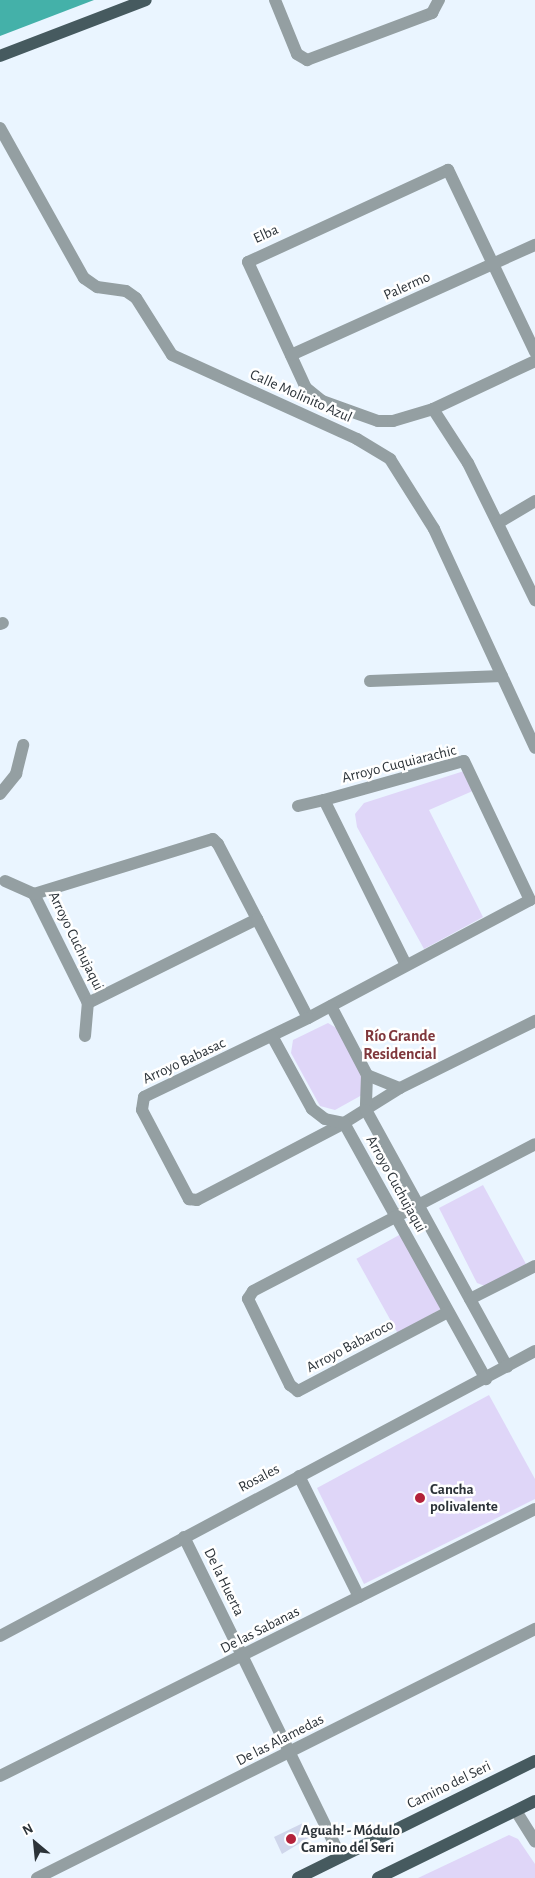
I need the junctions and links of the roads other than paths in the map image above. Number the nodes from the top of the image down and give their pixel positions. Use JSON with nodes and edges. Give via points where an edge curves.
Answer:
{"nodes":[{"id":1,"x":146,"y":0,"type":"edge"},
{"id":2,"x":275,"y":0,"type":"edge"},
{"id":3,"x":439,"y":0,"type":"edge"},
{"id":4,"x":0,"y":56,"type":"edge"},
{"id":5,"x":0,"y":128,"type":"edge"},
{"id":6,"x":535,"y":246,"type":"edge"},
{"id":7,"x":494,"y":265,"type":"junction"},
{"id":8,"x":535,"y":352,"type":"edge"},
{"id":9,"x":291,"y":355,"type":"junction"},
{"id":10,"x":535,"y":361,"type":"edge"},
{"id":11,"x":433,"y":409,"type":"junction"},
{"id":12,"x":535,"y":501,"type":"edge"},
{"id":13,"x":498,"y":523,"type":"junction"},
{"id":14,"x":535,"y":600,"type":"edge"},
{"id":15,"x":502,"y":676,"type":"junction"},
{"id":16,"x":370,"y":682,"type":"dead end"},
{"id":17,"x":23,"y":745,"type":"dead end"},
{"id":18,"x":535,"y":748,"type":"edge"},
{"id":19,"x":0,"y":794,"type":"edge"},
{"id":20,"x":324,"y":800,"type":"junction"},
{"id":21,"x":298,"y":806,"type":"dead end"},
{"id":22,"x":5,"y":881,"type":"dead end"},
{"id":23,"x":34,"y":894,"type":"junction"},
{"id":24,"x":533,"y":901,"type":"edge"},
{"id":25,"x":257,"y":919,"type":"junction"},
{"id":26,"x":406,"y":965,"type":"junction"},
{"id":27,"x":88,"y":1003,"type":"junction"},
{"id":28,"x":331,"y":1006,"type":"junction"},
{"id":29,"x":308,"y":1018,"type":"junction"},
{"id":30,"x":535,"y":1021,"type":"edge"},
{"id":31,"x":85,"y":1036,"type":"dead end"},
{"id":32,"x":272,"y":1036,"type":"junction"},
{"id":33,"x":367,"y":1076,"type":"junction"},
{"id":34,"x":400,"y":1088,"type":"junction"},
{"id":35,"x":366,"y":1110,"type":"junction"},
{"id":36,"x":344,"y":1123,"type":"junction"},
{"id":37,"x":535,"y":1144,"type":"edge"},
{"id":38,"x":418,"y":1206,"type":"junction"},
{"id":39,"x":396,"y":1218,"type":"junction"},
{"id":40,"x":535,"y":1266,"type":"edge"},
{"id":41,"x":470,"y":1299,"type":"junction"},
{"id":42,"x":448,"y":1312,"type":"junction"},
{"id":43,"x":535,"y":1351,"type":"edge"},
{"id":44,"x":507,"y":1367,"type":"junction"},
{"id":45,"x":486,"y":1379,"type":"junction"},
{"id":46,"x":299,"y":1476,"type":"junction"},
{"id":47,"x":534,"y":1509,"type":"edge"},
{"id":48,"x":184,"y":1537,"type":"junction"},
{"id":49,"x":359,"y":1597,"type":"junction"},
{"id":50,"x":535,"y":1629,"type":"edge"},
{"id":51,"x":0,"y":1636,"type":"edge"},
{"id":52,"x":243,"y":1657,"type":"junction"},
{"id":53,"x":290,"y":1754,"type":"junction"},
{"id":54,"x":535,"y":1761,"type":"edge"},
{"id":55,"x":0,"y":1776,"type":"edge"},
{"id":56,"x":535,"y":1801,"type":"edge"},
{"id":57,"x":516,"y":1811,"type":"junction"},
{"id":58,"x":535,"y":1842,"type":"edge"},
{"id":59,"x":341,"y":1856,"type":"junction"},
{"id":60,"x":38,"y":1878,"type":"edge"},
{"id":61,"x":298,"y":1878,"type":"edge"},
{"id":62,"x":378,"y":1878,"type":"edge"}],
"edges":[{"from":1,"to":4,"type":"main road"},
{"from":2,"to":3,"type":"street","via":[[297,54],[307,60],[432,13]]},
{"from":5,"to":15,"type":"street","name":"Calle Molinito Azul","via":[[84,278],[97,287],[120,290],[136,298],[172,355],[357,439],[390,459],[430,521]]},
{"from":6,"to":7,"type":"street","name":"Palermo"},
{"from":7,"to":8,"type":"street"},
{"from":7,"to":9,"type":"street","name":"Palermo"},
{"from":7,"to":9,"type":"street","name":"Elba","via":[[452,173],[444,170],[248,260]]},
{"from":9,"to":11,"type":"street","name":"Elba","via":[[313,395],[378,421],[393,421]]},
{"from":10,"to":11,"type":"street"},
{"from":11,"to":13,"type":"street"},
{"from":12,"to":13,"type":"street"},
{"from":13,"to":14,"type":"street"},
{"from":15,"to":16,"type":"street"},
{"from":15,"to":18,"type":"street","name":"Calle Molinito Azul"},
{"from":17,"to":19,"type":"street","via":[[16,774]]},
{"from":20,"to":21,"type":"street","name":"Arroyo Cuquiarachic"},
{"from":20,"to":24,"type":"street","name":"Arroyo Cuquiarachic","via":[[464,755]]},
{"from":20,"to":26,"type":"street"},
{"from":22,"to":23,"type":"street"},
{"from":23,"to":25,"type":"street","name":"Arroyo Cuchujaqui","via":[[209,838],[218,844]]},
{"from":23,"to":27,"type":"street","name":"Arroyo Cuchujaqui"},
{"from":24,"to":26,"type":"street","name":"Arroyo Cuquiarachic"},
{"from":25,"to":27,"type":"street","name":"Arroyo Cuchujaqui"},
{"from":25,"to":29,"type":"street","name":"Arroyo Cuchujaqui"},
{"from":26,"to":28,"type":"street","name":"Arroyo Cuquiarachic"},
{"from":27,"to":31,"type":"street"},
{"from":28,"to":29,"type":"street","name":"Arroyo Cuquiarachic"},
{"from":28,"to":33,"type":"street"},
{"from":29,"to":32,"type":"street","name":"Arroyo Babasac"},
{"from":30,"to":34,"type":"street"},
{"from":32,"to":36,"type":"street","via":[[312,1109],[325,1119]]},
{"from":32,"to":36,"type":"street","name":"Arroyo Babasac","via":[[141,1100],[142,1110],[186,1196],[197,1200]]},
{"from":33,"to":34,"type":"street"},
{"from":33,"to":35,"type":"street"},
{"from":34,"to":35,"type":"street"},
{"from":35,"to":36,"type":"street"},
{"from":35,"to":38,"type":"street","name":"Arroyo Cuchujaqui"},
{"from":36,"to":39,"type":"street","name":"Arroyo Cuchujaqui"},
{"from":37,"to":38,"type":"street"},
{"from":38,"to":39,"type":"street"},
{"from":38,"to":41,"type":"street","name":"Arroyo Cuchujaqui"},
{"from":39,"to":42,"type":"street","name":"Arroyo Cuchujaqui"},
{"from":39,"to":42,"type":"street","name":"Arroyo Babaroco","via":[[249,1295],[290,1385],[304,1390]]},
{"from":40,"to":41,"type":"street"},
{"from":41,"to":44,"type":"street","name":"Arroyo Cuchujaqui"},
{"from":42,"to":45,"type":"street","name":"Arroyo Cuchujaqui"},
{"from":43,"to":44,"type":"street","name":"Rosales"},
{"from":44,"to":45,"type":"street","name":"Rosales"},
{"from":45,"to":46,"type":"street","name":"Rosales"},
{"from":46,"to":48,"type":"street","name":"Rosales"},
{"from":46,"to":49,"type":"street"},
{"from":47,"to":49,"type":"street","name":"De las Sabanas"},
{"from":48,"to":51,"type":"street","name":"Rosales"},
{"from":48,"to":52,"type":"street","name":"De la Huerta"},
{"from":49,"to":52,"type":"street","name":"De las Sabanas"},
{"from":50,"to":53,"type":"street","name":"De las Alamedas"},
{"from":52,"to":53,"type":"street","name":"De la Huerta"},
{"from":52,"to":55,"type":"street","name":"De las Sabanas"},
{"from":53,"to":59,"type":"street","name":"De la Huerta"},
{"from":53,"to":60,"type":"street","name":"De las Alamedas"},
{"from":54,"to":59,"type":"main road","name":"Camino del Seri"},
{"from":56,"to":57,"type":"main road"},
{"from":57,"to":58,"type":"street"},
{"from":57,"to":62,"type":"main road"},
{"from":59,"to":61,"type":"main road","name":"Camino del Seri"}]}
